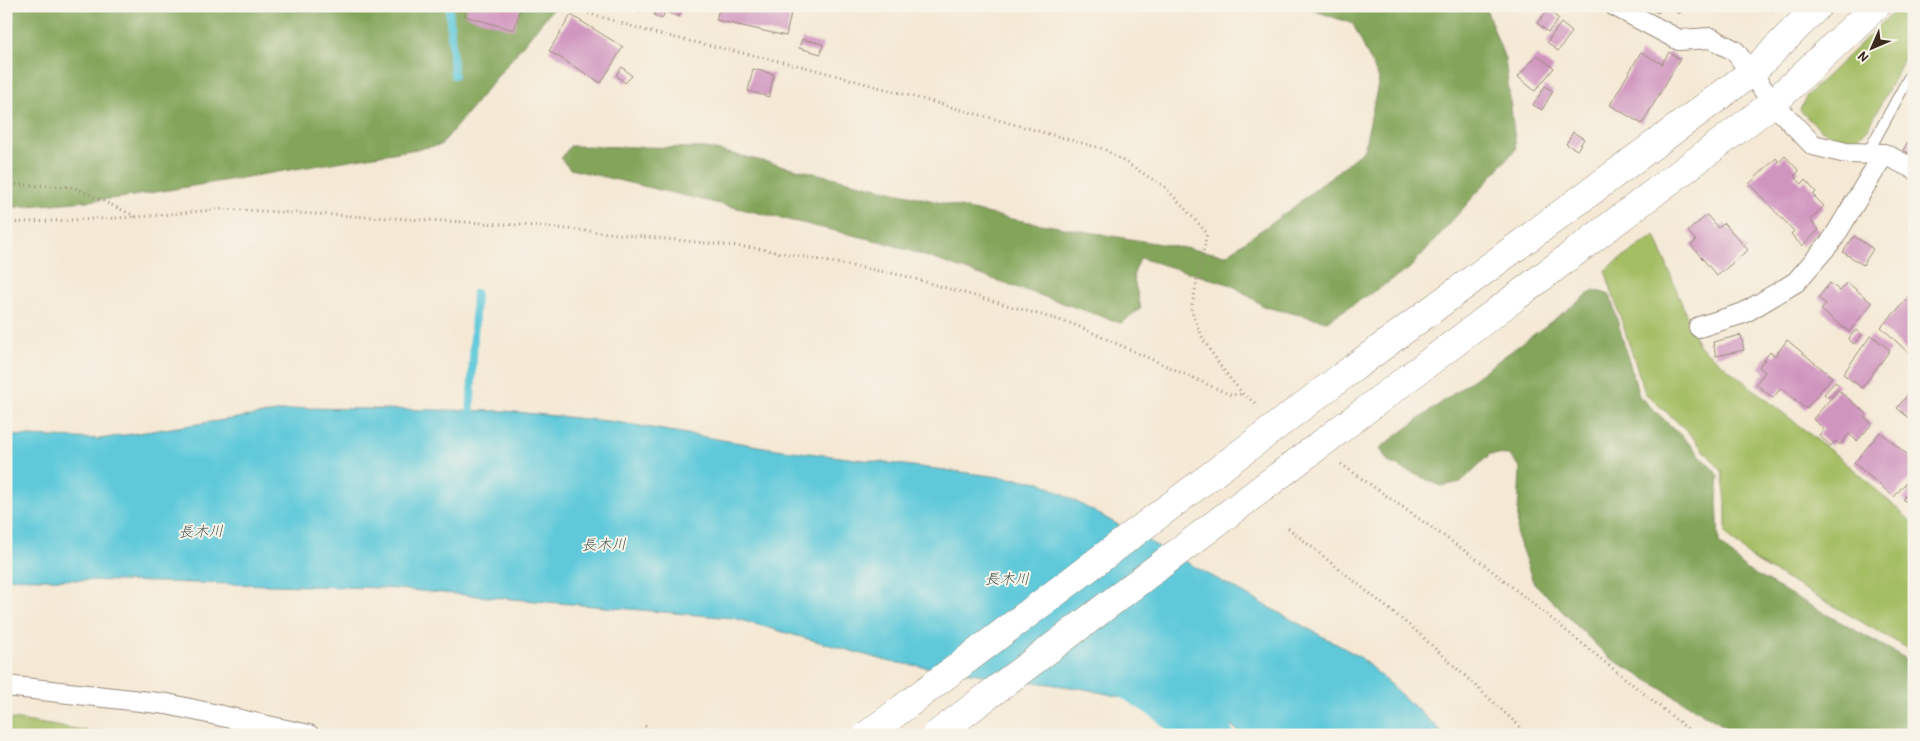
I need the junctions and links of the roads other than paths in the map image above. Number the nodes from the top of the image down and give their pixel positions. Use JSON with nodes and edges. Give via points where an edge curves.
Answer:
{"nodes":[{"id":1,"x":1615,"y":6,"type":"edge"},
{"id":2,"x":1818,"y":6,"type":"edge"},
{"id":3,"x":1876,"y":6,"type":"edge"},
{"id":4,"x":1914,"y":68,"type":"edge"},
{"id":5,"x":1752,"y":72,"type":"junction"},
{"id":6,"x":1774,"y":102,"type":"junction"},
{"id":7,"x":1875,"y":154,"type":"junction"},
{"id":8,"x":1914,"y":169,"type":"edge"},
{"id":9,"x":1700,"y":327,"type":"dead end"},
{"id":10,"x":6,"y":686,"type":"edge"},
{"id":11,"x":309,"y":735,"type":"edge"},
{"id":12,"x":867,"y":735,"type":"edge"},
{"id":13,"x":936,"y":735,"type":"edge"}],
"edges":[{"from":1,"to":5,"type":"street","via":[[1679,40],[1711,38],[1735,52]]},
{"from":2,"to":5,"type":"street"},
{"from":3,"to":6,"type":"street"},
{"from":4,"to":7,"type":"lane"},
{"from":5,"to":6,"type":"street"},
{"from":5,"to":12,"type":"street","bridge":true},
{"from":6,"to":7,"type":"street","via":[[1813,145],[1846,153]]},
{"from":6,"to":13,"type":"street","bridge":true},
{"from":7,"to":8,"type":"street"},
{"from":7,"to":9,"type":"street","via":[[1833,239],[1796,282],[1744,313]]},
{"from":10,"to":11,"type":"street","via":[[167,704]]}]}
